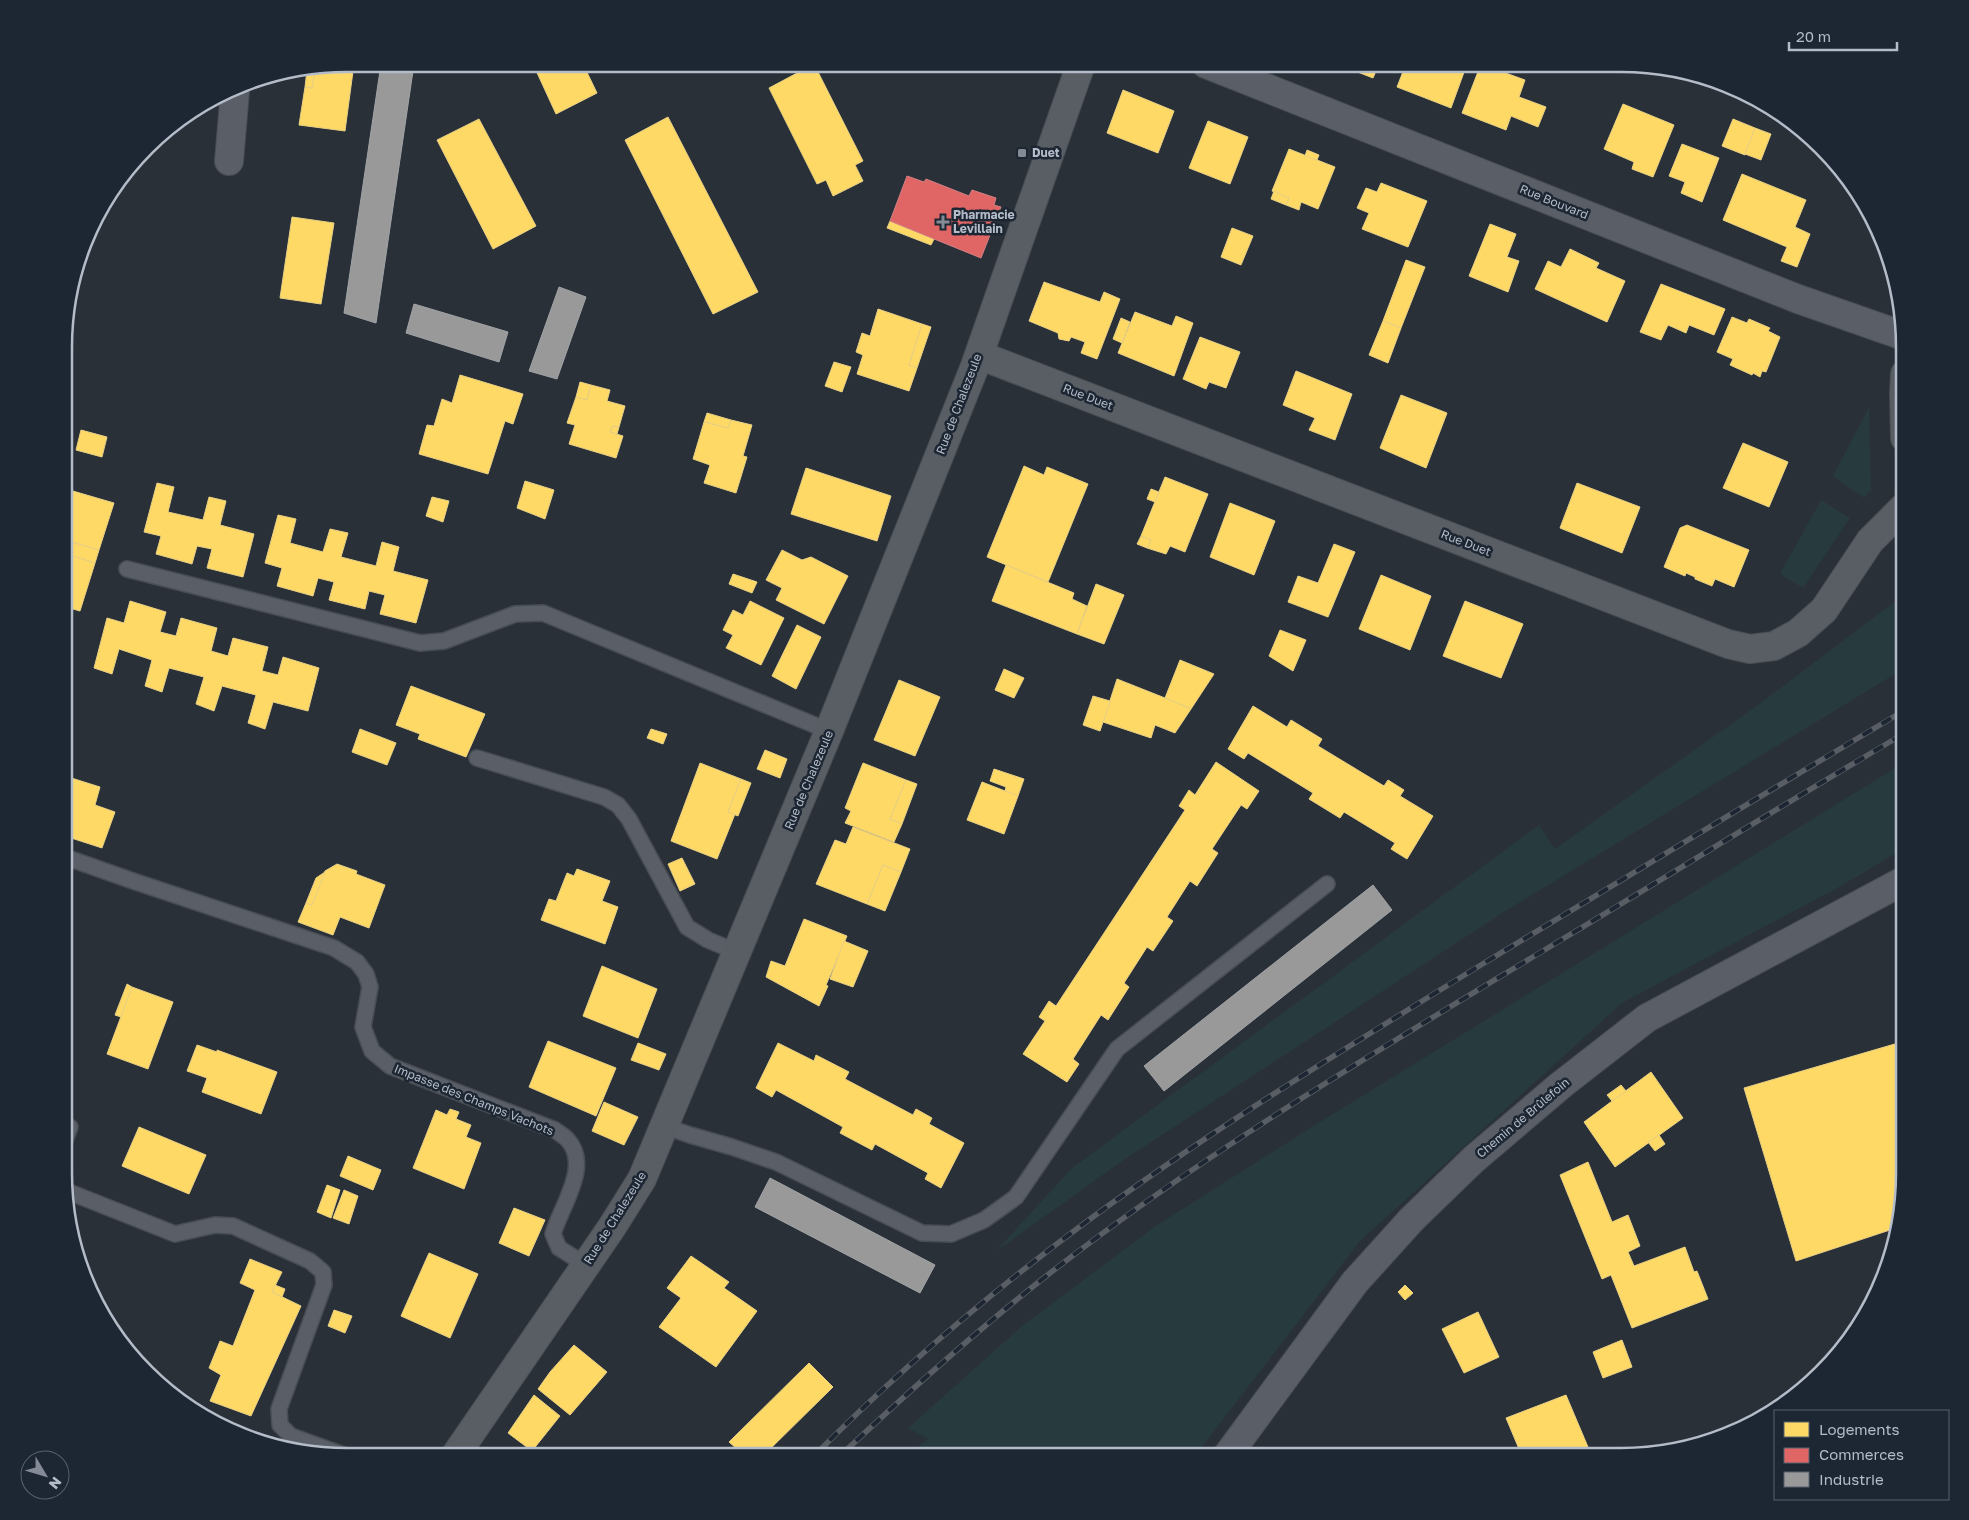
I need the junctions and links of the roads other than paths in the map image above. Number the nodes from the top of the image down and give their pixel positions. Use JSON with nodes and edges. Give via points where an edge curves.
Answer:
{"nodes":[{"id":1,"x":1078,"y":72,"type":"edge"},
{"id":2,"x":1226,"y":72,"type":"edge"},
{"id":3,"x":234,"y":97,"type":"edge"},
{"id":4,"x":228,"y":161,"type":"dead end"},
{"id":5,"x":1896,"y":333,"type":"edge"},
{"id":6,"x":979,"y":355,"type":"junction"},
{"id":7,"x":1896,"y":515,"type":"edge"},
{"id":8,"x":127,"y":569,"type":"dead end"},
{"id":9,"x":829,"y":731,"type":"junction"},
{"id":10,"x":477,"y":758,"type":"dead end"},
{"id":11,"x":72,"y":859,"type":"edge"},
{"id":12,"x":1327,"y":884,"type":"dead end"},
{"id":13,"x":1896,"y":885,"type":"edge"},
{"id":14,"x":737,"y":952,"type":"junction"},
{"id":15,"x":664,"y":1126,"type":"junction"},
{"id":16,"x":73,"y":1194,"type":"edge"},
{"id":17,"x":586,"y":1265,"type":"junction"},
{"id":18,"x":317,"y":1446,"type":"edge"},
{"id":19,"x":460,"y":1448,"type":"edge"},
{"id":20,"x":1233,"y":1448,"type":"edge"}],
"edges":[{"from":1,"to":6,"type":"street","name":"Rue de Chalezeule"},
{"from":2,"to":5,"type":"street","name":"Rue Bouvard","via":[[1798,299]]},
{"from":3,"to":4,"type":"street"},
{"from":6,"to":7,"type":"street","name":"Rue Duet","via":[[1728,644],[1750,649],[1774,646],[1798,633],[1824,610],[1870,540]]},
{"from":6,"to":9,"type":"street","name":"Rue de Chalezeule"},
{"from":8,"to":9,"type":"lane","via":[[420,643],[444,641],[515,614],[544,613]]},
{"from":9,"to":14,"type":"street","name":"Rue de Chalezeule"},
{"from":10,"to":14,"type":"lane","via":[[604,797],[618,805],[629,819],[687,927]]},
{"from":11,"to":17,"type":"lane","name":"Impasse des Champs Vachots","via":[[334,948],[358,962],[370,987],[363,1027],[372,1051],[390,1066],[555,1130],[568,1140],[578,1159],[576,1177],[553,1234],[559,1248]]},
{"from":12,"to":15,"type":"lane","via":[[1118,1049],[1016,1197],[984,1220],[951,1234],[922,1233],[776,1162]]},
{"from":13,"to":20,"type":"street","name":"Chemin de Brûlefoin","via":[[1647,1018],[1561,1085],[1474,1159],[1412,1219],[1355,1282]]},
{"from":14,"to":15,"type":"street","name":"Rue de Chalezeule"},
{"from":15,"to":17,"type":"street","name":"Rue de Chalezeule","via":[[642,1178]]},
{"from":16,"to":18,"type":"lane","via":[[175,1234],[215,1225],[233,1226],[310,1260],[323,1272],[324,1285],[279,1409],[280,1425],[291,1436]]},
{"from":17,"to":19,"type":"street","name":"Rue de Chalezeule"}]}
